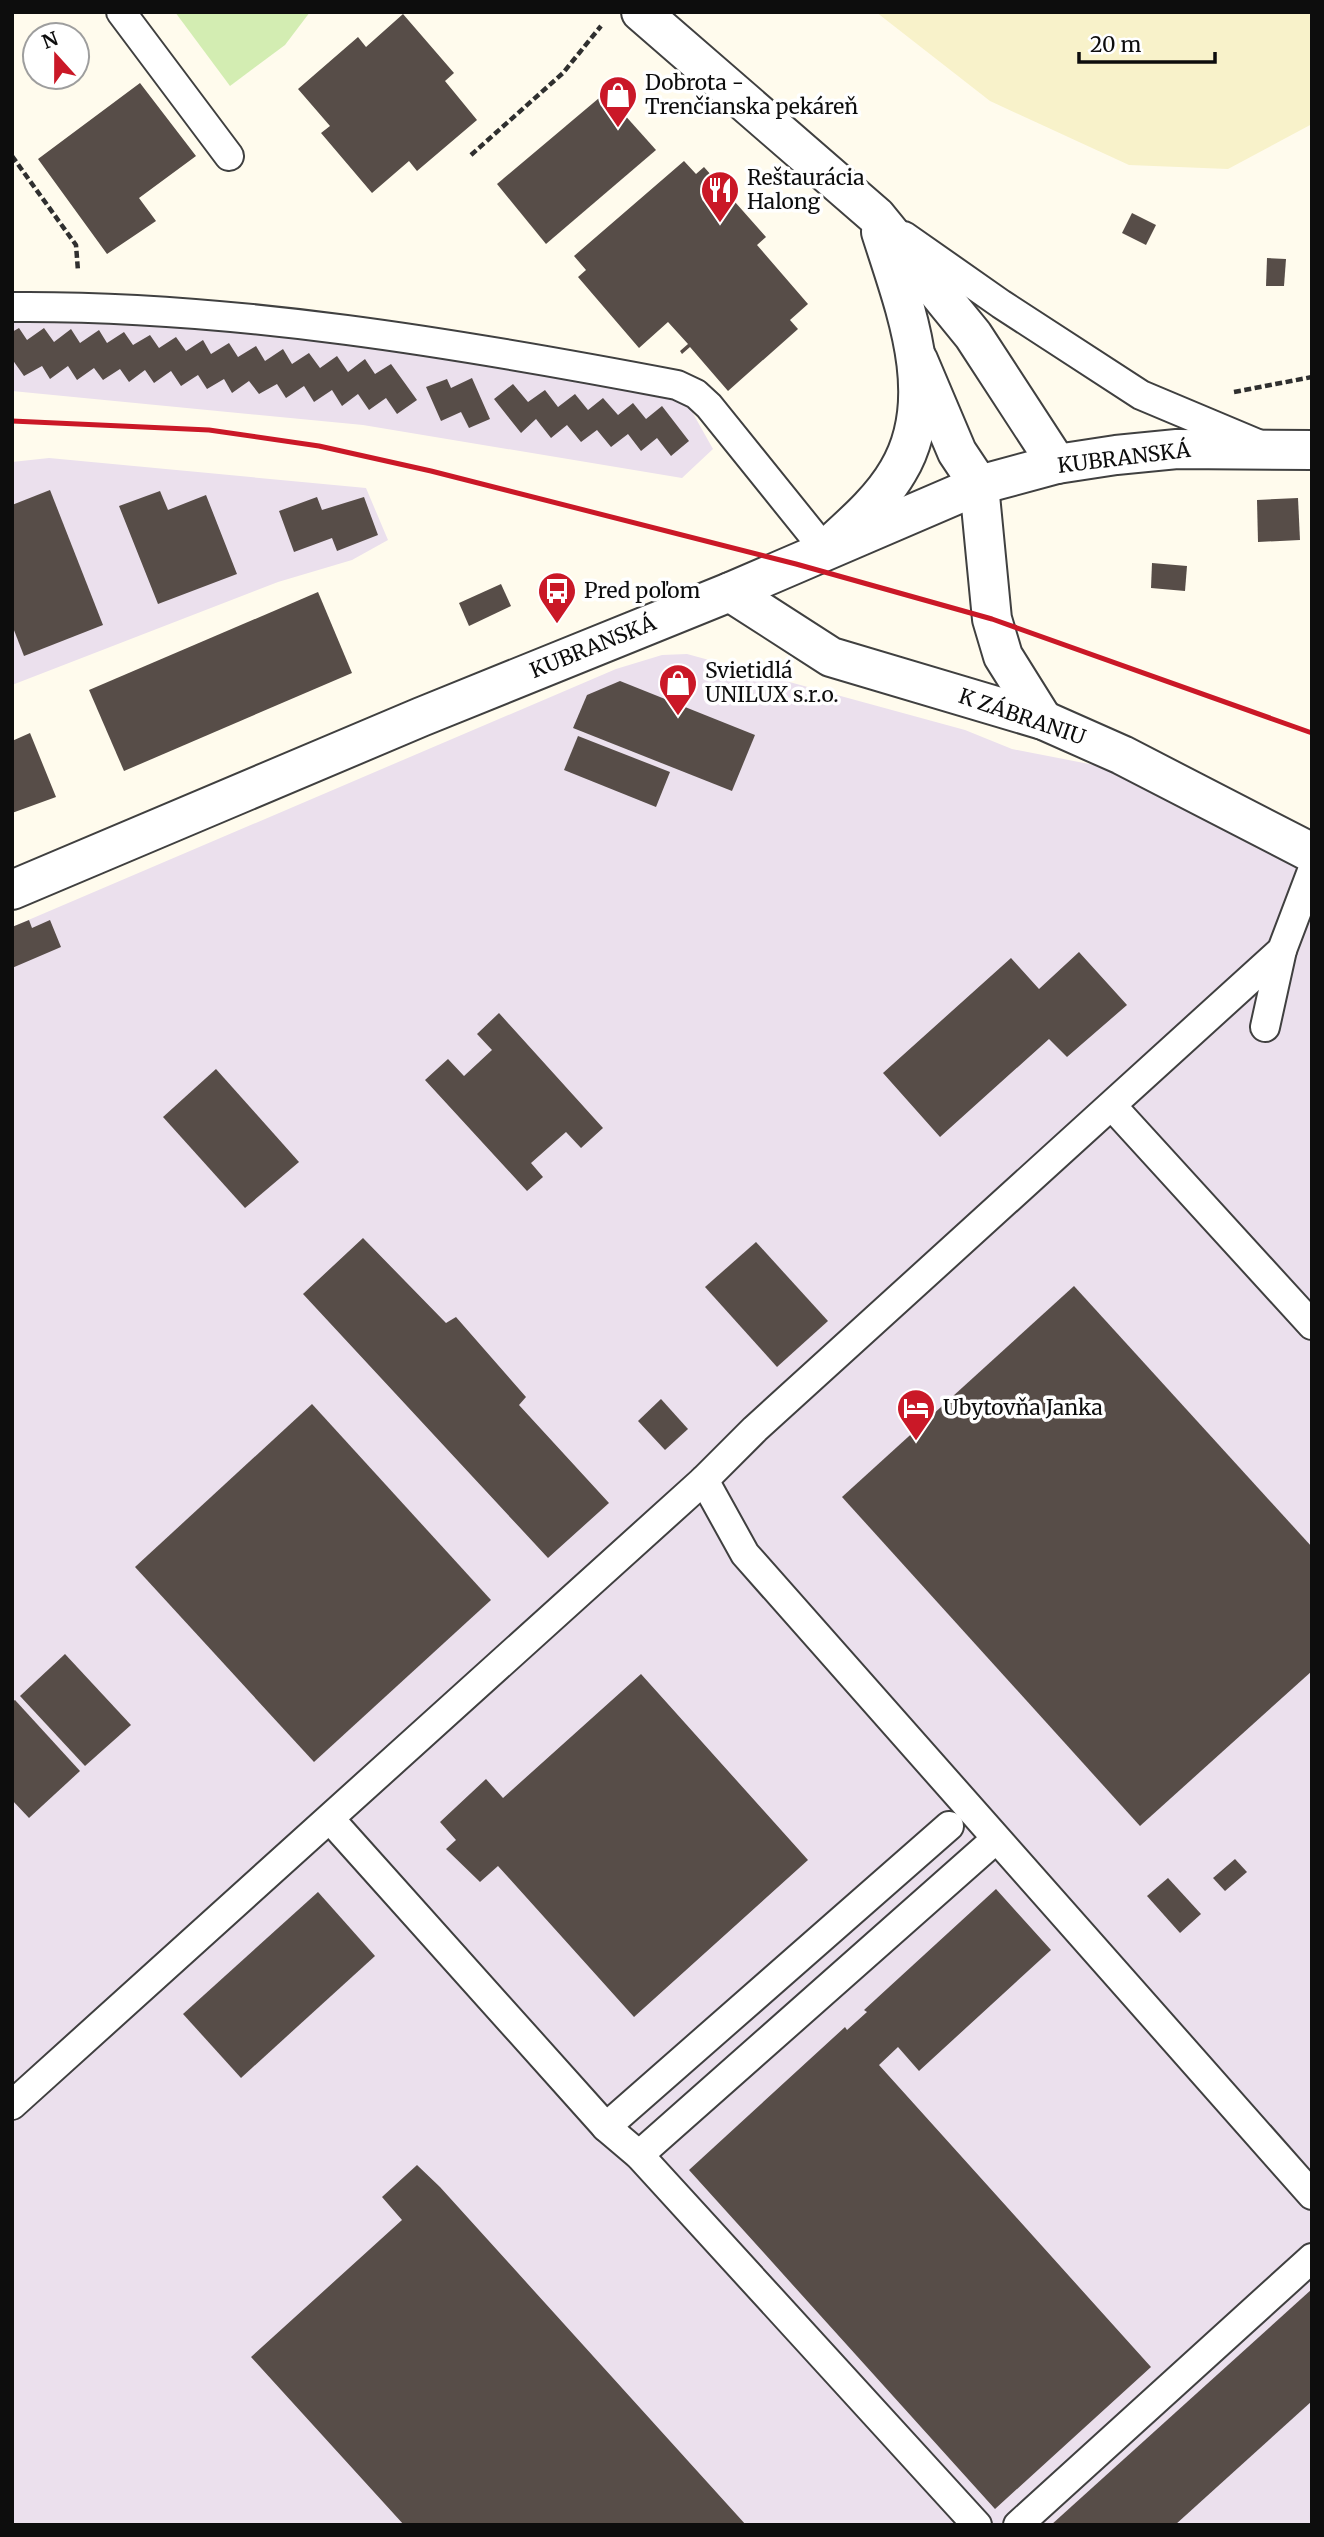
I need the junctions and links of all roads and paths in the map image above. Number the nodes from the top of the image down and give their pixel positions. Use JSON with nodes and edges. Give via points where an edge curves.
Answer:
{"nodes":[{"id":1,"x":121,"y":12,"type":"edge"},
{"id":2,"x":641,"y":12,"type":"edge"},
{"id":3,"x":604,"y":23,"type":"dead end"},
{"id":4,"x":471,"y":155,"type":"dead end"},
{"id":5,"x":12,"y":156,"type":"edge"},
{"id":6,"x":229,"y":156,"type":"dead end"},
{"id":7,"x":876,"y":216,"type":"junction"},
{"id":8,"x":12,"y":307,"type":"edge"},
{"id":9,"x":80,"y":307,"type":"junction"},
{"id":10,"x":918,"y":360,"type":"junction"},
{"id":11,"x":1269,"y":449,"type":"junction"},
{"id":12,"x":1312,"y":450,"type":"edge"},
{"id":13,"x":1057,"y":464,"type":"junction"},
{"id":14,"x":979,"y":485,"type":"junction"},
{"id":15,"x":825,"y":550,"type":"junction"},
{"id":16,"x":730,"y":592,"type":"junction"},
{"id":17,"x":1043,"y":720,"type":"junction"},
{"id":18,"x":1312,"y":853,"type":"edge"},
{"id":19,"x":1312,"y":870,"type":"edge"},
{"id":20,"x":12,"y":890,"type":"edge"},
{"id":21,"x":1282,"y":950,"type":"junction"},
{"id":22,"x":1265,"y":1027,"type":"dead end"},
{"id":23,"x":1112,"y":1106,"type":"junction"},
{"id":24,"x":1312,"y":1325,"type":"edge"},
{"id":25,"x":704,"y":1480,"type":"junction"},
{"id":26,"x":330,"y":1819,"type":"junction"},
{"id":27,"x":949,"y":1826,"type":"dead end"},
{"id":28,"x":996,"y":1839,"type":"junction"},
{"id":29,"x":12,"y":2105,"type":"edge"},
{"id":30,"x":606,"y":2127,"type":"junction"},
{"id":31,"x":639,"y":2155,"type":"junction"},
{"id":32,"x":1312,"y":2195,"type":"edge"},
{"id":33,"x":1312,"y":2258,"type":"edge"},
{"id":34,"x":977,"y":2525,"type":"edge"},
{"id":35,"x":1018,"y":2525,"type":"edge"}],
"edges":[{"from":1,"to":6,"type":"lane"},
{"from":2,"to":7,"type":"street"},
{"from":3,"to":4,"type":"path","via":[[563,73]]},
{"from":5,"to":9,"type":"path","via":[[76,245]]},
{"from":7,"to":10,"type":"street"},
{"from":7,"to":11,"type":"lane","via":[[1141,395]]},
{"from":7,"to":13,"type":"street","via":[[973,335]]},
{"from":8,"to":9,"type":"lane"},
{"from":9,"to":15,"type":"lane","via":[[215,316],[411,340],[677,385],[709,406]]},
{"from":10,"to":14,"type":"street","via":[[957,452]]},
{"from":10,"to":15,"type":"street","via":[[912,435],[899,470],[877,501]]},
{"from":11,"to":12,"type":"street","name":"KUBRANSKÁ"},
{"from":11,"to":13,"type":"street","name":"KUBRANSKÁ","via":[[1177,449]]},
{"from":13,"to":14,"type":"street","name":"KUBRANSKÁ"},
{"from":14,"to":15,"type":"street","name":"KUBRANSKÁ"},
{"from":14,"to":17,"type":"street","via":[[992,619],[1003,656]]},
{"from":15,"to":16,"type":"street","name":"KUBRANSKÁ"},
{"from":16,"to":17,"type":"street","name":"K ZÁBRANIU","via":[[831,657]]},
{"from":16,"to":20,"type":"street","name":"KUBRANSKÁ"},
{"from":17,"to":18,"type":"street","name":"K ZÁBRANIU","via":[[1122,755]]},
{"from":19,"to":21,"type":"lane"},
{"from":21,"to":22,"type":"lane"},
{"from":21,"to":23,"type":"lane"},
{"from":23,"to":24,"type":"lane"},
{"from":23,"to":25,"type":"lane"},
{"from":25,"to":26,"type":"lane"},
{"from":25,"to":28,"type":"lane","via":[[745,1554]]},
{"from":26,"to":29,"type":"lane"},
{"from":26,"to":30,"type":"lane"},
{"from":27,"to":30,"type":"lane"},
{"from":28,"to":31,"type":"lane"},
{"from":28,"to":32,"type":"lane"},
{"from":30,"to":31,"type":"lane"},
{"from":31,"to":34,"type":"lane"},
{"from":33,"to":35,"type":"lane"}]}
